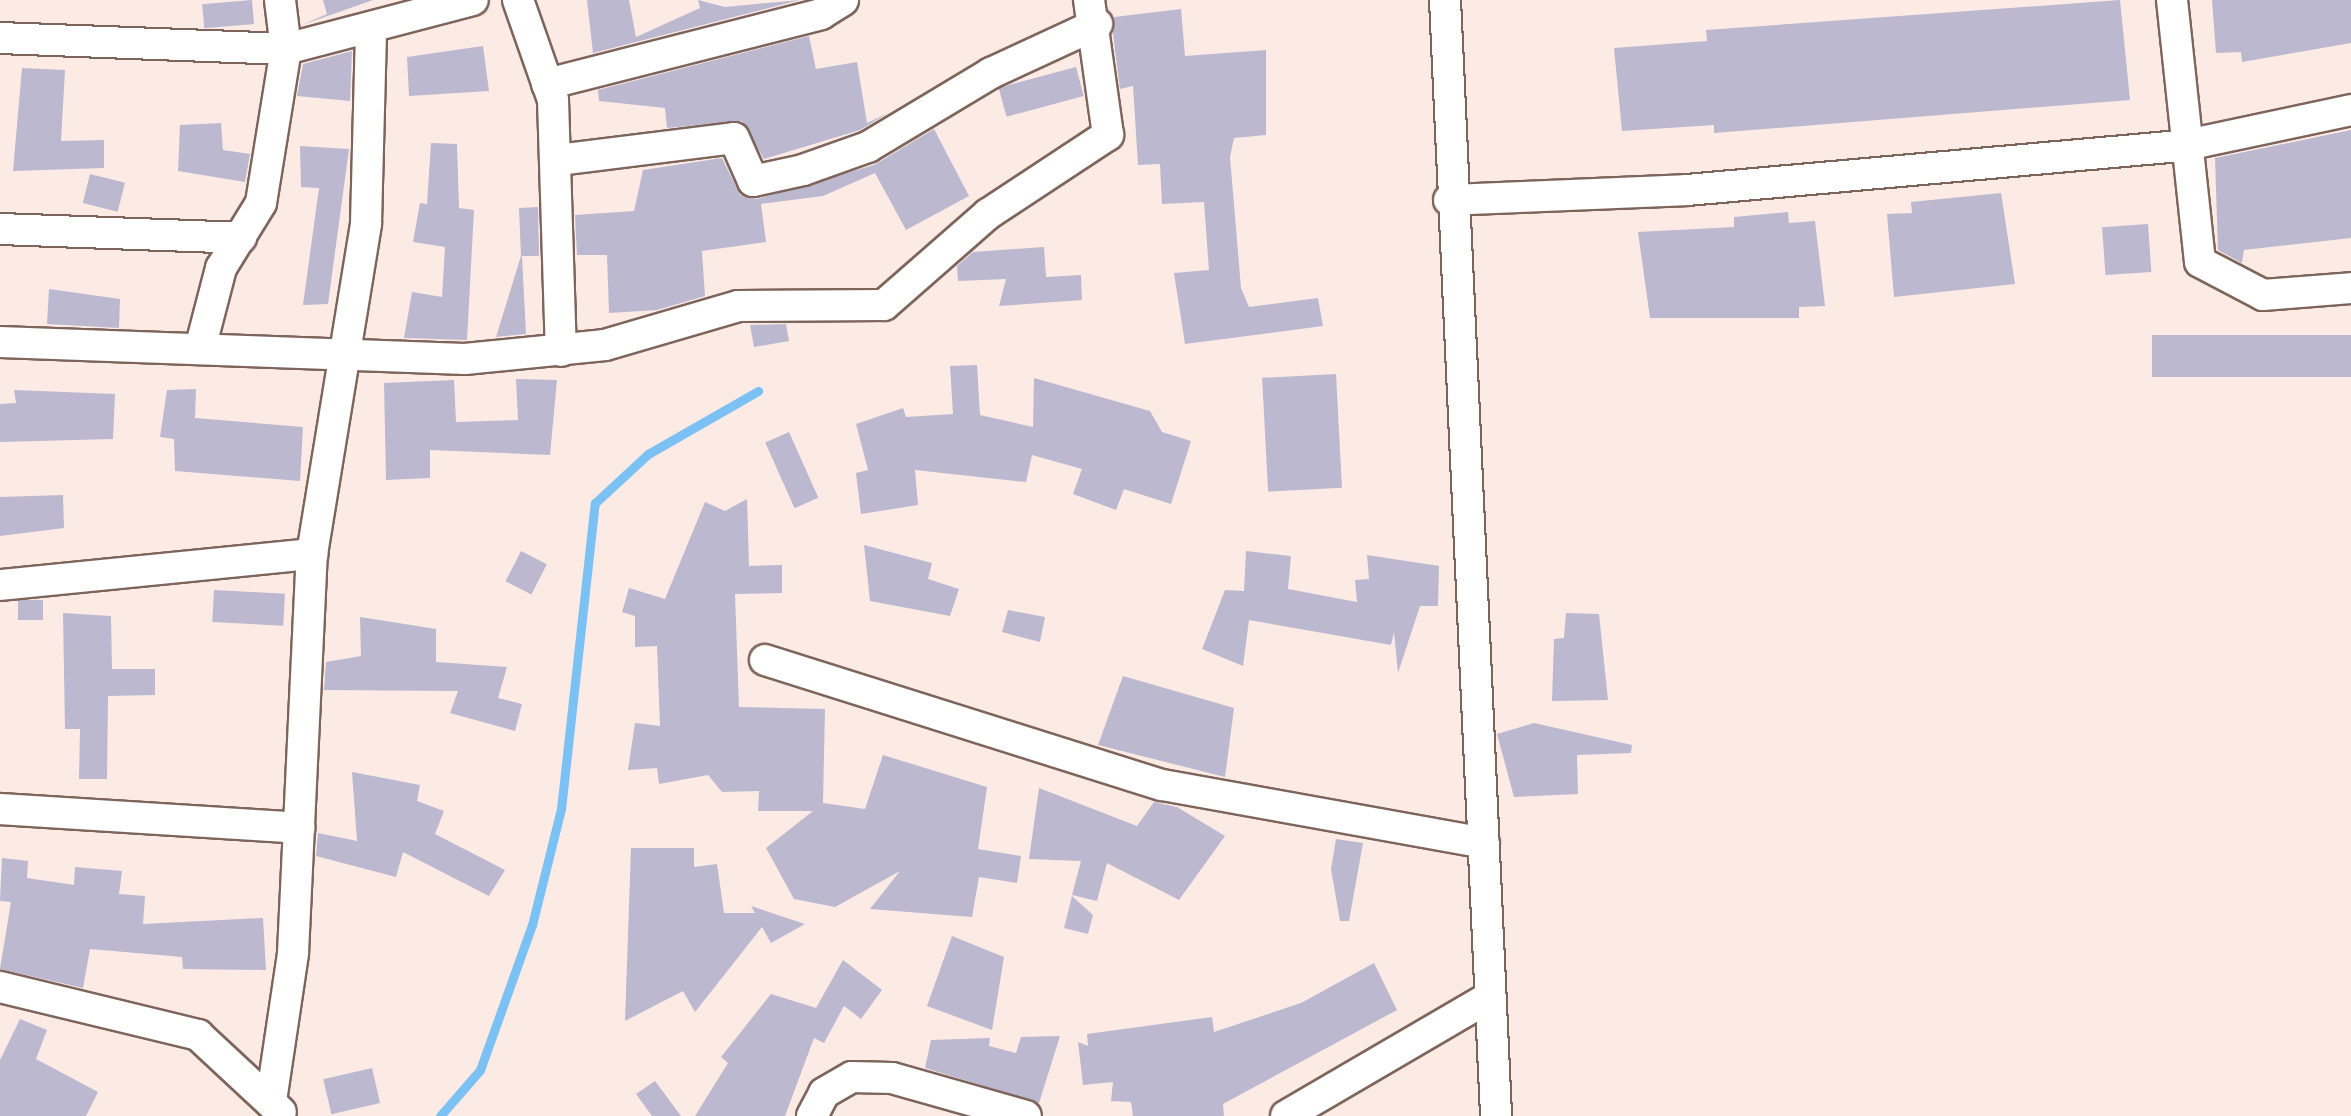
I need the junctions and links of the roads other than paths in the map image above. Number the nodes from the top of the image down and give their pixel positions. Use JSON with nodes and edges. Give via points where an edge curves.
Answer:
{"nodes":[{"id":1,"x":280,"y":0,"type":"edge"},
{"id":2,"x":472,"y":0,"type":"edge"},
{"id":3,"x":518,"y":0,"type":"edge"},
{"id":4,"x":844,"y":0,"type":"edge"},
{"id":5,"x":1445,"y":0,"type":"edge"},
{"id":6,"x":2172,"y":0,"type":"edge"},
{"id":7,"x":1093,"y":12,"type":"edge"},
{"id":8,"x":371,"y":28,"type":"junction"},
{"id":9,"x":0,"y":38,"type":"edge"},
{"id":10,"x":286,"y":49,"type":"junction"},
{"id":11,"x":547,"y":84,"type":"junction"},
{"id":12,"x":2351,"y":110,"type":"edge"},
{"id":13,"x":2182,"y":146,"type":"junction"},
{"id":14,"x":558,"y":160,"type":"junction"},
{"id":15,"x":1449,"y":200,"type":"junction"},
{"id":16,"x":0,"y":229,"type":"edge"},
{"id":17,"x":242,"y":238,"type":"junction"},
{"id":18,"x":2351,"y":288,"type":"edge"},
{"id":19,"x":0,"y":342,"type":"edge"},
{"id":20,"x":201,"y":345,"type":"junction"},
{"id":21,"x":561,"y":351,"type":"junction"},
{"id":22,"x":346,"y":357,"type":"junction"},
{"id":23,"x":312,"y":554,"type":"junction"},
{"id":24,"x":0,"y":585,"type":"edge"},
{"id":25,"x":765,"y":660,"type":"dead end"},
{"id":26,"x":0,"y":809,"type":"edge"},
{"id":27,"x":299,"y":828,"type":"junction"},
{"id":28,"x":1484,"y":843,"type":"junction"},
{"id":29,"x":0,"y":987,"type":"edge"},
{"id":30,"x":1490,"y":997,"type":"junction"},
{"id":31,"x":278,"y":1108,"type":"edge"},
{"id":32,"x":812,"y":1116,"type":"edge"},
{"id":33,"x":1026,"y":1116,"type":"edge"},
{"id":34,"x":1286,"y":1116,"type":"edge"},
{"id":35,"x":1496,"y":1116,"type":"edge"}],
"edges":[{"from":1,"to":10,"type":"street"},
{"from":2,"to":8,"type":"street"},
{"from":3,"to":11,"type":"street"},
{"from":4,"to":11,"type":"street","via":[[821,14]]},
{"from":5,"to":15,"type":"street"},
{"from":6,"to":13,"type":"street"},
{"from":7,"to":14,"type":"street","via":[[868,147],[802,170],[753,181],[734,138]]},
{"from":7,"to":21,"type":"street","via":[[1108,135],[988,214],[884,305],[738,306]]},
{"from":8,"to":10,"type":"street"},
{"from":8,"to":22,"type":"street","via":[[366,223]]},
{"from":9,"to":10,"type":"street"},
{"from":10,"to":17,"type":"street","via":[[261,203]]},
{"from":11,"to":14,"type":"street"},
{"from":12,"to":13,"type":"street"},
{"from":13,"to":15,"type":"street","via":[[1686,190]]},
{"from":13,"to":18,"type":"street","via":[[2200,262],[2263,294]]},
{"from":14,"to":21,"type":"street"},
{"from":15,"to":28,"type":"street"},
{"from":16,"to":17,"type":"street"},
{"from":17,"to":20,"type":"street","via":[[222,268]]},
{"from":19,"to":20,"type":"street"},
{"from":20,"to":22,"type":"street"},
{"from":21,"to":22,"type":"street"},
{"from":22,"to":23,"type":"street"},
{"from":23,"to":24,"type":"street"},
{"from":23,"to":27,"type":"street"},
{"from":25,"to":28,"type":"street","via":[[1162,785]]},
{"from":26,"to":27,"type":"street"},
{"from":27,"to":31,"type":"street"},
{"from":28,"to":30,"type":"street"},
{"from":29,"to":31,"type":"street","via":[[198,1035]]},
{"from":30,"to":34,"type":"street"},
{"from":30,"to":35,"type":"street"},
{"from":32,"to":33,"type":"street","via":[[824,1093],[852,1077],[892,1078]]}]}
